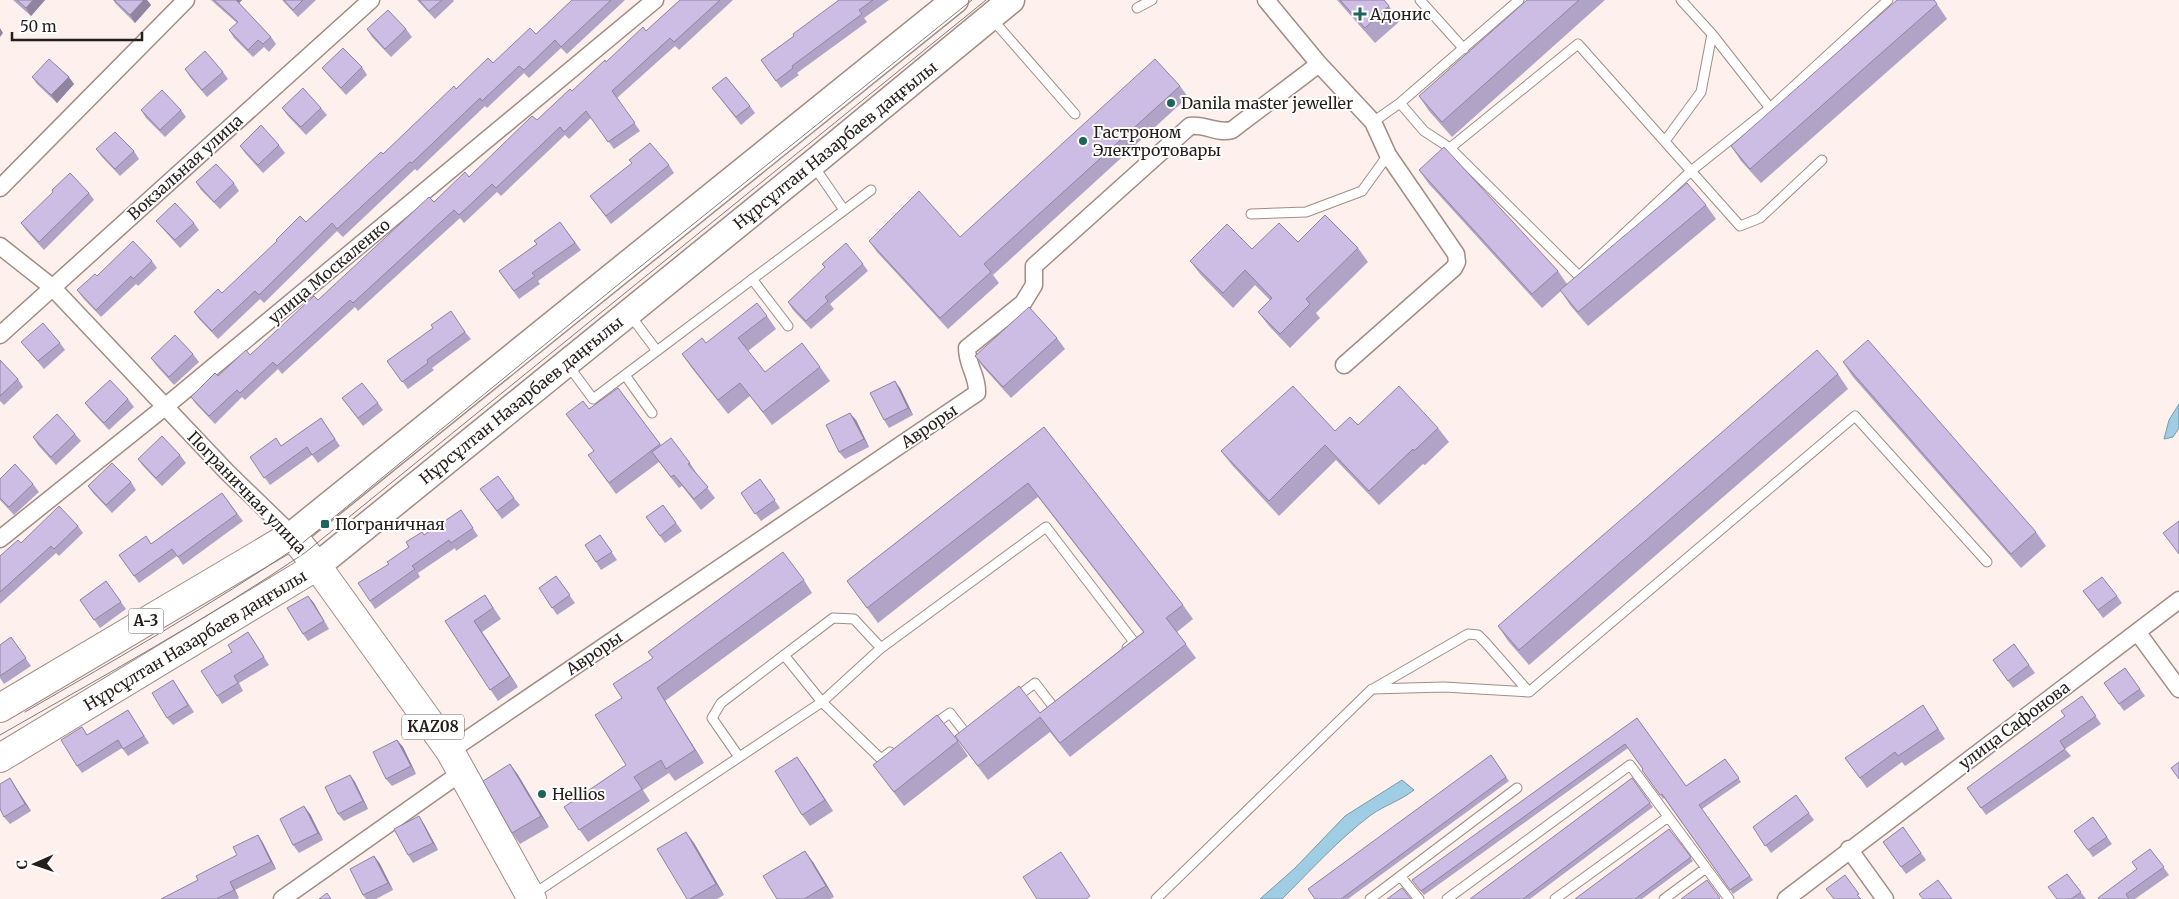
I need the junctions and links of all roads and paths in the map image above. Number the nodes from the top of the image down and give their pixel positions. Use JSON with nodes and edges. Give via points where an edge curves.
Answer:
{"nodes":[{"id":1,"x":186,"y":0,"type":"edge"},
{"id":2,"x":371,"y":0,"type":"edge"},
{"id":3,"x":655,"y":0,"type":"edge"},
{"id":4,"x":955,"y":0,"type":"edge"},
{"id":5,"x":1011,"y":0,"type":"edge"},
{"id":6,"x":1152,"y":0,"type":"edge"},
{"id":7,"x":1266,"y":0,"type":"edge"},
{"id":8,"x":1420,"y":0,"type":"edge"},
{"id":9,"x":1519,"y":0,"type":"edge"},
{"id":10,"x":1681,"y":0,"type":"edge"},
{"id":11,"x":1888,"y":0,"type":"edge"},
{"id":12,"x":1137,"y":8,"type":"dead end"},
{"id":13,"x":990,"y":17,"type":"junction"},
{"id":14,"x":1712,"y":34,"type":"junction"},
{"id":15,"x":1464,"y":49,"type":"junction"},
{"id":16,"x":1319,"y":64,"type":"junction"},
{"id":17,"x":1400,"y":103,"type":"junction"},
{"id":18,"x":1770,"y":108,"type":"junction"},
{"id":19,"x":1075,"y":114,"type":"dead end"},
{"id":20,"x":1373,"y":122,"type":"junction"},
{"id":21,"x":1665,"y":141,"type":"junction"},
{"id":22,"x":1450,"y":148,"type":"junction"},
{"id":23,"x":1388,"y":155,"type":"junction"},
{"id":24,"x":1822,"y":160,"type":"dead end"},
{"id":25,"x":812,"y":164,"type":"junction"},
{"id":26,"x":1691,"y":171,"type":"junction"},
{"id":27,"x":0,"y":188,"type":"edge"},
{"id":28,"x":871,"y":190,"type":"dead end"},
{"id":29,"x":844,"y":210,"type":"junction"},
{"id":30,"x":1251,"y":214,"type":"dead end"},
{"id":31,"x":0,"y":246,"type":"edge"},
{"id":32,"x":752,"y":279,"type":"junction"},
{"id":33,"x":52,"y":287,"type":"junction"},
{"id":34,"x":628,"y":313,"type":"junction"},
{"id":35,"x":788,"y":326,"type":"dead end"},
{"id":36,"x":0,"y":335,"type":"edge"},
{"id":37,"x":657,"y":351,"type":"junction"},
{"id":38,"x":566,"y":363,"type":"junction"},
{"id":39,"x":1344,"y":365,"type":"dead end"},
{"id":40,"x":624,"y":375,"type":"junction"},
{"id":41,"x":166,"y":406,"type":"junction"},
{"id":42,"x":652,"y":413,"type":"dead end"},
{"id":43,"x":292,"y":534,"type":"junction"},
{"id":44,"x":0,"y":539,"type":"edge"},
{"id":45,"x":1988,"y":562,"type":"dead end"},
{"id":46,"x":317,"y":566,"type":"junction"},
{"id":47,"x":2179,"y":600,"type":"edge"},
{"id":48,"x":2138,"y":632,"type":"junction"},
{"id":49,"x":881,"y":648,"type":"junction"},
{"id":50,"x":1120,"y":654,"type":"edge"},
{"id":51,"x":784,"y":656,"type":"junction"},
{"id":52,"x":1372,"y":689,"type":"junction"},
{"id":53,"x":2179,"y":689,"type":"edge"},
{"id":54,"x":1529,"y":692,"type":"junction"},
{"id":55,"x":1069,"y":696,"type":"edge"},
{"id":56,"x":822,"y":702,"type":"junction"},
{"id":57,"x":1005,"y":706,"type":"edge"},
{"id":58,"x":0,"y":708,"type":"edge"},
{"id":59,"x":927,"y":728,"type":"edge"},
{"id":60,"x":974,"y":729,"type":"edge"},
{"id":61,"x":896,"y":749,"type":"edge"},
{"id":62,"x":740,"y":757,"type":"junction"},
{"id":63,"x":0,"y":758,"type":"edge"},
{"id":64,"x":456,"y":761,"type":"junction"},
{"id":65,"x":1518,"y":788,"type":"dead end"},
{"id":66,"x":1668,"y":816,"type":"junction"},
{"id":67,"x":1849,"y":849,"type":"junction"},
{"id":68,"x":1706,"y":868,"type":"junction"},
{"id":69,"x":1401,"y":877,"type":"junction"},
{"id":70,"x":531,"y":898,"type":"edge"},
{"id":71,"x":282,"y":899,"type":"edge"},
{"id":72,"x":1156,"y":899,"type":"edge"},
{"id":73,"x":1370,"y":899,"type":"edge"},
{"id":74,"x":1419,"y":899,"type":"edge"},
{"id":75,"x":1447,"y":899,"type":"edge"},
{"id":76,"x":1555,"y":899,"type":"edge"},
{"id":77,"x":1664,"y":899,"type":"edge"},
{"id":78,"x":1729,"y":899,"type":"edge"},
{"id":79,"x":1786,"y":899,"type":"edge"},
{"id":80,"x":1885,"y":899,"type":"edge"}],
"edges":[{"from":1,"to":27,"type":"street"},
{"from":2,"to":33,"type":"street","name":"Вокзальная улица"},
{"from":3,"to":41,"type":"street","name":"улица Москаленко"},
{"from":4,"to":43,"type":"main road"},
{"from":5,"to":13,"type":"main road","name":"Нұрсұлтан Назарбаев даңғылы"},
{"from":6,"to":12,"type":"lane"},
{"from":7,"to":16,"type":"street"},
{"from":8,"to":15,"type":"lane"},
{"from":9,"to":15,"type":"lane"},
{"from":10,"to":14,"type":"lane"},
{"from":11,"to":18,"type":"lane"},
{"from":13,"to":19,"type":"lane"},
{"from":13,"to":25,"type":"main road","name":"Нұрсұлтан Назарбаев даңғылы"},
{"from":14,"to":18,"type":"lane"},
{"from":14,"to":21,"type":"lane","via":[[1701,92]]},
{"from":15,"to":17,"type":"lane"},
{"from":16,"to":20,"type":"street"},
{"from":16,"to":64,"type":"street","name":"Авроры","via":[[1232,130],[1221,132],[1200,124],[1190,126],[1034,266],[1034,284],[1023,304],[967,348],[968,362],[978,382],[977,394]]},
{"from":17,"to":20,"type":"lane"},
{"from":17,"to":22,"type":"lane","via":[[1424,131]]},
{"from":18,"to":26,"type":"lane"},
{"from":20,"to":23,"type":"street"},
{"from":21,"to":22,"type":"lane","via":[[1578,44]]},
{"from":21,"to":26,"type":"lane"},
{"from":22,"to":26,"type":"lane","via":[[1579,276]]},
{"from":23,"to":30,"type":"lane","via":[[1362,191],[1306,212]]},
{"from":23,"to":39,"type":"street","via":[[1456,254],[1457,262]]},
{"from":24,"to":26,"type":"lane","via":[[1760,218],[1740,226]]},
{"from":25,"to":29,"type":"lane"},
{"from":25,"to":34,"type":"main road","name":"Нұрсұлтан Назарбаев даңғылы"},
{"from":28,"to":29,"type":"lane"},
{"from":29,"to":32,"type":"lane"},
{"from":31,"to":33,"type":"street","name":"Пограничная улица"},
{"from":32,"to":35,"type":"lane"},
{"from":32,"to":37,"type":"lane"},
{"from":33,"to":36,"type":"street","name":"Вокзальная улица"},
{"from":33,"to":41,"type":"street","name":"Пограничная улица"},
{"from":34,"to":37,"type":"lane"},
{"from":34,"to":38,"type":"main road","name":"Нұрсұлтан Назарбаев даңғылы"},
{"from":37,"to":40,"type":"lane"},
{"from":38,"to":40,"type":"lane","via":[[593,399]]},
{"from":38,"to":46,"type":"main road","name":"Нұрсұлтан Назарбаев даңғылы"},
{"from":40,"to":42,"type":"lane"},
{"from":41,"to":43,"type":"street","name":"Пограничная улица","via":[[227,472]]},
{"from":41,"to":44,"type":"street","name":"улица Москаленко"},
{"from":43,"to":46,"type":"highway","name":"Пограничная улица","number":"KAZ08"},
{"from":43,"to":58,"type":"highway","number":"А-3"},
{"from":45,"to":54,"type":"lane","via":[[1856,416]]},
{"from":46,"to":63,"type":"highway","name":"Нұрсұлтан Назарбаев даңғылы"},
{"from":46,"to":64,"type":"highway","name":"Пограничная улица","number":"KAZ08"},
{"from":47,"to":48,"type":"street","name":"улица Сафонова"},
{"from":48,"to":53,"type":"street"},
{"from":48,"to":67,"type":"street","name":"улица Сафонова"},
{"from":49,"to":50,"type":"lane","via":[[1046,527],[1134,642]]},
{"from":49,"to":51,"type":"lane","via":[[854,619],[833,618]]},
{"from":49,"to":56,"type":"lane"},
{"from":51,"to":56,"type":"lane"},
{"from":51,"to":62,"type":"lane","via":[[721,703],[712,718]]},
{"from":52,"to":54,"type":"lane","via":[[1444,687]]},
{"from":52,"to":54,"type":"lane","via":[[1468,634],[1478,635]]},
{"from":52,"to":72,"type":"lane"},
{"from":55,"to":57,"type":"lane","via":[[1055,709],[1035,683]]},
{"from":56,"to":61,"type":"lane","via":[[881,759]]},
{"from":56,"to":62,"type":"lane"},
{"from":59,"to":60,"type":"lane","via":[[950,713],[967,735]]},
{"from":62,"to":70,"type":"lane"},
{"from":64,"to":70,"type":"highway","name":"Пограничная улица","number":"KAZ08"},
{"from":64,"to":71,"type":"street","name":"Авроры"},
{"from":65,"to":69,"type":"lane"},
{"from":66,"to":68,"type":"lane"},
{"from":66,"to":75,"type":"lane","via":[[1630,765]]},
{"from":66,"to":76,"type":"lane"},
{"from":67,"to":79,"type":"street","name":"улица Сафонова"},
{"from":67,"to":80,"type":"street"},
{"from":68,"to":77,"type":"lane"},
{"from":68,"to":78,"type":"lane"},
{"from":69,"to":73,"type":"lane"},
{"from":69,"to":74,"type":"lane"}]}
